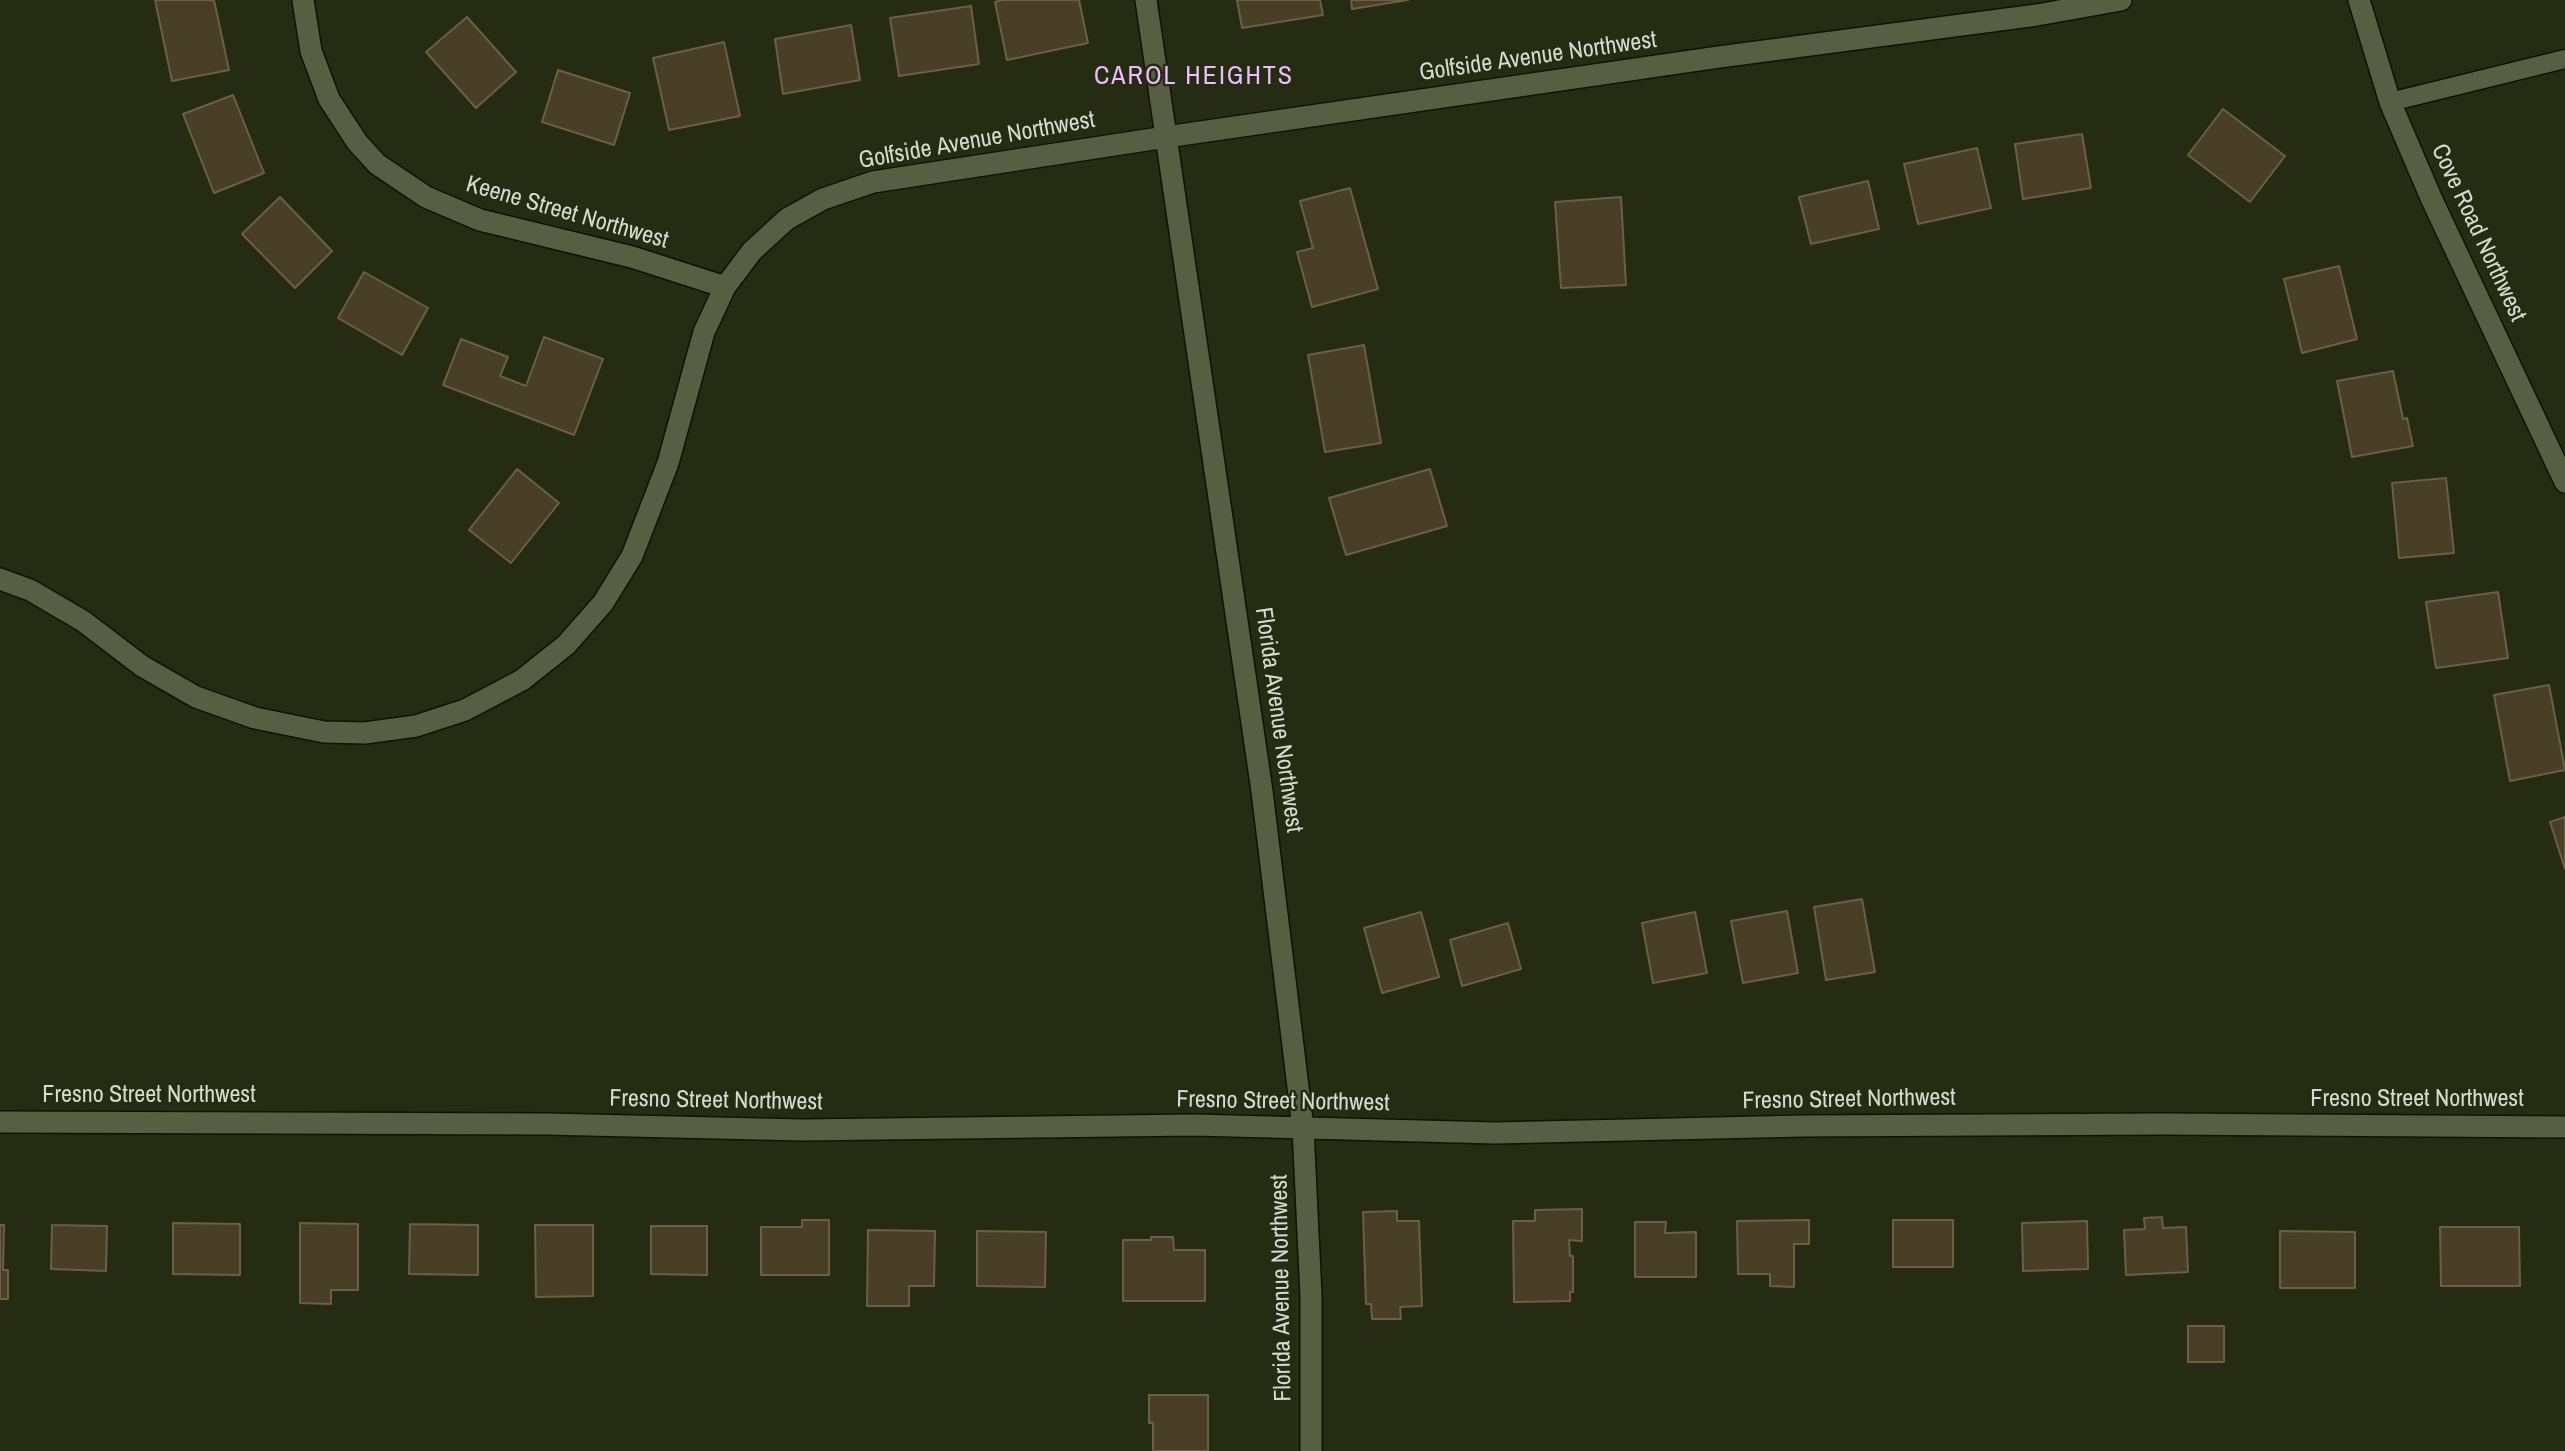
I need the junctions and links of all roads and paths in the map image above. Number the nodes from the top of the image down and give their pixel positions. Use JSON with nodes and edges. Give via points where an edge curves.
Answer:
{"nodes":[{"id":1,"x":303,"y":0,"type":"edge"},
{"id":2,"x":1146,"y":0,"type":"edge"},
{"id":3,"x":2121,"y":0,"type":"edge"},
{"id":4,"x":2359,"y":0,"type":"edge"},
{"id":5,"x":2565,"y":59,"type":"edge"},
{"id":6,"x":2390,"y":102,"type":"junction"},
{"id":7,"x":1166,"y":136,"type":"junction"},
{"id":8,"x":725,"y":287,"type":"junction"},
{"id":9,"x":2565,"y":482,"type":"edge"},
{"id":10,"x":0,"y":579,"type":"edge"},
{"id":11,"x":0,"y":1122,"type":"edge"},
{"id":12,"x":2565,"y":1127,"type":"edge"},
{"id":13,"x":1303,"y":1128,"type":"junction"},
{"id":14,"x":1311,"y":1451,"type":"edge"}],
"edges":[{"from":1,"to":8,"type":"street","name":"Keene Street Northwest","via":[[311,51],[330,99],[377,164],[426,197],[480,220],[632,257]]},
{"from":2,"to":7,"type":"street","name":"Florida Avenue Northwest"},
{"from":3,"to":7,"type":"street","name":"Golfside Avenue Northwest"},
{"from":4,"to":6,"type":"street","name":"Cove Road Northwest"},
{"from":5,"to":6,"type":"lane"},
{"from":6,"to":9,"type":"street","name":"Cove Road Northwest"},
{"from":7,"to":8,"type":"street","name":"Golfside Avenue Northwest","via":[[873,182],[823,199],[787,219],[752,251]]},
{"from":7,"to":13,"type":"street","name":"Florida Avenue Northwest","via":[[1262,791]]},
{"from":8,"to":10,"type":"street","name":"Golfside Avenue Northwest","via":[[704,332],[668,463],[632,555],[609,594],[566,645],[522,680],[465,710],[415,726],[365,733],[324,732],[255,718],[196,697],[142,666],[83,621],[30,590]]},
{"from":11,"to":13,"type":"street","name":"Fresno Street Northwest","via":[[802,1130]]},
{"from":12,"to":13,"type":"street","name":"Fresno Street Northwest","via":[[1803,1126],[1495,1133]]},
{"from":13,"to":14,"type":"street","name":"Florida Avenue Northwest","via":[[1311,1296]]}]}
